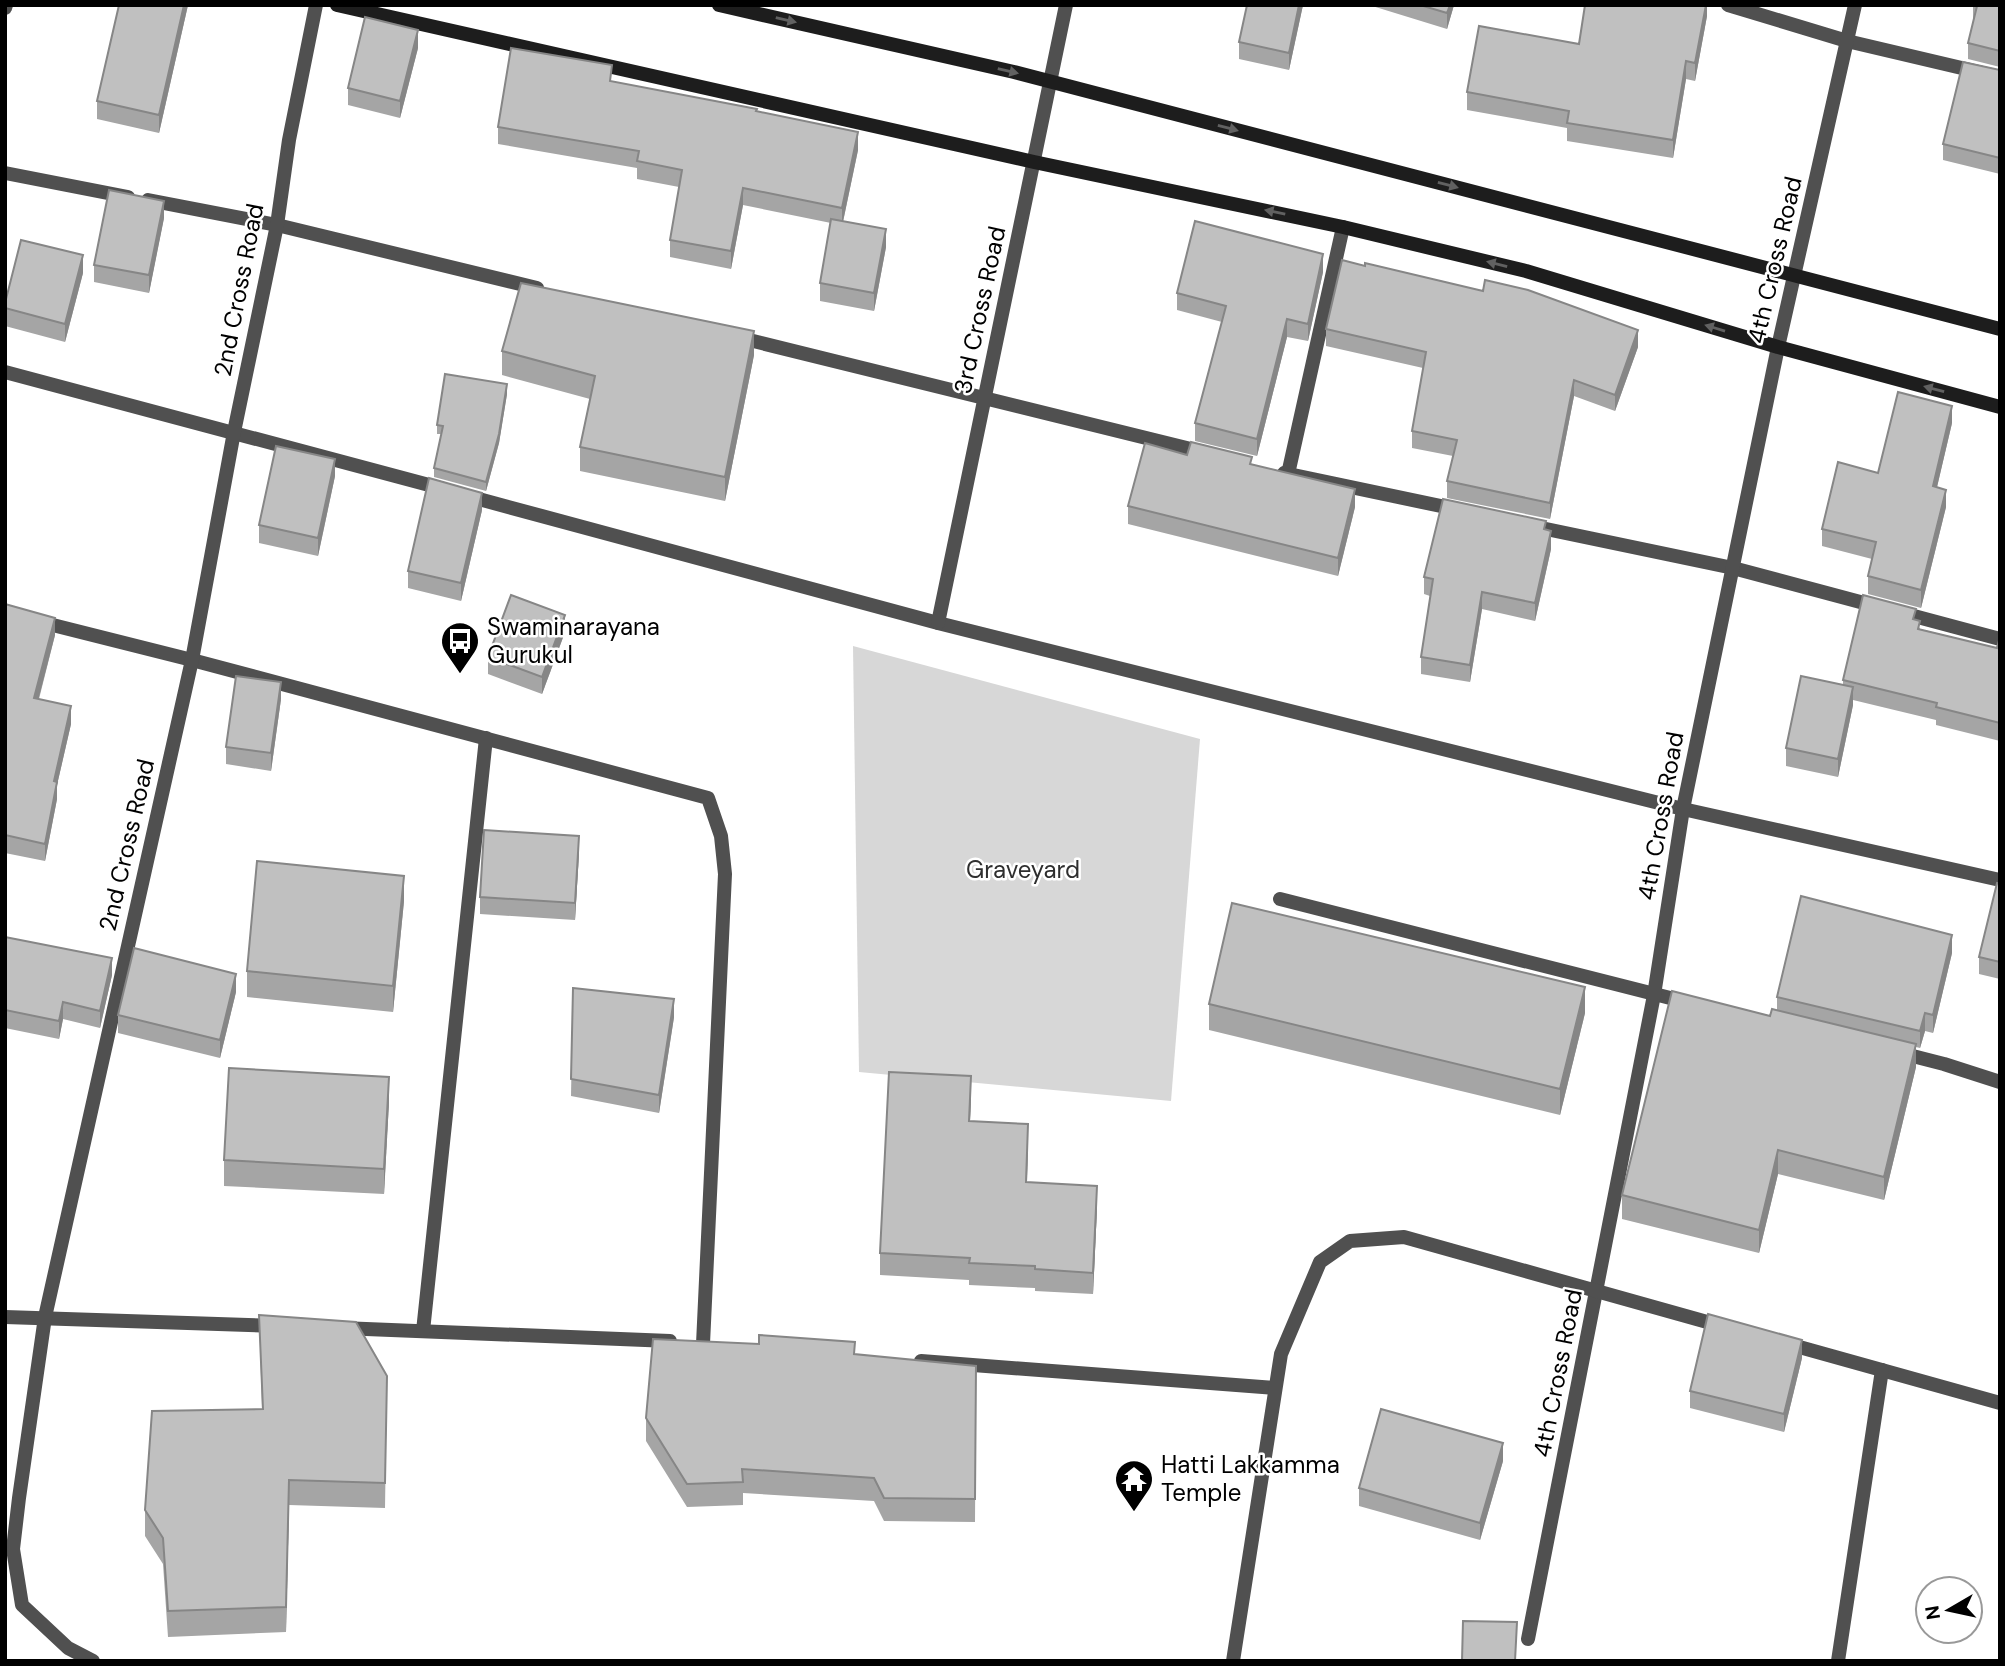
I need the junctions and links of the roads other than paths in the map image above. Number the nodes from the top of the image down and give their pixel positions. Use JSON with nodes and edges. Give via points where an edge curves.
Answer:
{"nodes":[{"id":1,"x":316,"y":5,"type":"edge"},
{"id":2,"x":337,"y":5,"type":"edge"},
{"id":3,"x":719,"y":5,"type":"edge"},
{"id":4,"x":1066,"y":5,"type":"edge"},
{"id":5,"x":1728,"y":5,"type":"edge"},
{"id":6,"x":1854,"y":5,"type":"edge"},
{"id":7,"x":1847,"y":41,"type":"junction"},
{"id":8,"x":2000,"y":77,"type":"edge"},
{"id":9,"x":1051,"y":82,"type":"junction"},
{"id":10,"x":1034,"y":162,"type":"junction"},
{"id":11,"x":5,"y":173,"type":"edge"},
{"id":12,"x":277,"y":225,"type":"junction"},
{"id":13,"x":1343,"y":227,"type":"junction"},
{"id":14,"x":1795,"y":275,"type":"junction"},
{"id":15,"x":558,"y":293,"type":"edge"},
{"id":16,"x":2000,"y":329,"type":"edge"},
{"id":17,"x":718,"y":332,"type":"edge"},
{"id":18,"x":1778,"y":348,"type":"junction"},
{"id":19,"x":5,"y":372,"type":"edge"},
{"id":20,"x":985,"y":397,"type":"junction"},
{"id":21,"x":2000,"y":407,"type":"edge"},
{"id":22,"x":234,"y":432,"type":"junction"},
{"id":23,"x":1222,"y":457,"type":"edge"},
{"id":24,"x":1477,"y":514,"type":"edge"},
{"id":25,"x":1517,"y":522,"type":"edge"},
{"id":26,"x":1733,"y":568,"type":"junction"},
{"id":27,"x":5,"y":613,"type":"edge"},
{"id":28,"x":938,"y":624,"type":"junction"},
{"id":29,"x":2000,"y":639,"type":"edge"},
{"id":30,"x":192,"y":660,"type":"junction"},
{"id":31,"x":486,"y":738,"type":"junction"},
{"id":32,"x":1683,"y":809,"type":"junction"},
{"id":33,"x":2000,"y":880,"type":"edge"},
{"id":34,"x":1280,"y":900,"type":"dead end"},
{"id":35,"x":1654,"y":995,"type":"junction"},
{"id":36,"x":1707,"y":1007,"type":"edge"},
{"id":37,"x":1878,"y":1048,"type":"edge"},
{"id":38,"x":2000,"y":1082,"type":"edge"},
{"id":39,"x":1597,"y":1291,"type":"junction"},
{"id":40,"x":5,"y":1317,"type":"edge"},
{"id":41,"x":45,"y":1318,"type":"junction"},
{"id":42,"x":288,"y":1326,"type":"edge"},
{"id":43,"x":329,"y":1328,"type":"edge"},
{"id":44,"x":423,"y":1331,"type":"junction"},
{"id":45,"x":1740,"y":1331,"type":"edge"},
{"id":46,"x":1765,"y":1338,"type":"edge"},
{"id":47,"x":913,"y":1360,"type":"edge"},
{"id":48,"x":1882,"y":1370,"type":"junction"},
{"id":49,"x":1275,"y":1388,"type":"junction"},
{"id":50,"x":2000,"y":1403,"type":"edge"},
{"id":51,"x":1528,"y":1639,"type":"dead end"},
{"id":52,"x":67,"y":1655,"type":"edge"},
{"id":53,"x":93,"y":1661,"type":"edge"},
{"id":54,"x":1233,"y":1661,"type":"edge"},
{"id":55,"x":1838,"y":1661,"type":"edge"}],
"edges":[{"from":1,"to":12,"type":"street","name":"2nd Cross Road"},
{"from":2,"to":10,"type":"street"},
{"from":3,"to":9,"type":"street","one_way":true},
{"from":4,"to":9,"type":"street","name":"3rd Cross Road"},
{"from":5,"to":7,"type":"street"},
{"from":6,"to":7,"type":"street","name":"4th Cross Road"},
{"from":7,"to":8,"type":"street"},
{"from":7,"to":14,"type":"street","name":"4th Cross Road"},
{"from":9,"to":10,"type":"street","name":"3rd Cross Road"},
{"from":9,"to":14,"type":"street","one_way":true},
{"from":13,"to":10,"type":"street","one_way":true},
{"from":10,"to":20,"type":"street","name":"3rd Cross Road"},
{"from":11,"to":12,"type":"street"},
{"from":12,"to":15,"type":"street"},
{"from":12,"to":22,"type":"street","name":"2nd Cross Road"},
{"from":18,"to":13,"type":"street","one_way":true,"via":[[1526,271]]},
{"from":13,"to":24,"type":"street","via":[[1281,472]]},
{"from":14,"to":16,"type":"street"},
{"from":14,"to":18,"type":"street","name":"4th Cross Road"},
{"from":17,"to":20,"type":"street"},
{"from":21,"to":18,"type":"street","one_way":true},
{"from":18,"to":26,"type":"street","name":"4th Cross Road"},
{"from":19,"to":22,"type":"street"},
{"from":20,"to":23,"type":"street"},
{"from":20,"to":28,"type":"street","name":"3rd Cross Road"},
{"from":22,"to":28,"type":"street"},
{"from":22,"to":30,"type":"street","name":"2nd Cross Road"},
{"from":25,"to":26,"type":"street"},
{"from":26,"to":29,"type":"street"},
{"from":26,"to":32,"type":"street","name":"4th Cross Road"},
{"from":27,"to":30,"type":"street"},
{"from":28,"to":32,"type":"street"},
{"from":30,"to":31,"type":"street"},
{"from":30,"to":41,"type":"street","name":"2nd Cross Road"},
{"from":31,"to":44,"type":"street"},
{"from":31,"to":44,"type":"street","via":[[708,798],[721,836],[725,873],[710,1344]]},
{"from":32,"to":33,"type":"street"},
{"from":32,"to":35,"type":"street","name":"4th Cross Road"},
{"from":34,"to":35,"type":"street"},
{"from":35,"to":36,"type":"street"},
{"from":35,"to":39,"type":"street","name":"4th Cross Road"},
{"from":37,"to":38,"type":"street"},
{"from":39,"to":45,"type":"street"},
{"from":39,"to":49,"type":"street","via":[[1404,1237],[1350,1241],[1320,1262],[1281,1354]]},
{"from":39,"to":51,"type":"street","name":"4th Cross Road"},
{"from":40,"to":41,"type":"street"},
{"from":41,"to":42,"type":"street"},
{"from":41,"to":52,"type":"street","name":"2nd Cross Road","via":[[13,1549],[22,1605]]},
{"from":43,"to":44,"type":"street"},
{"from":46,"to":48,"type":"street"},
{"from":47,"to":49,"type":"street"},
{"from":48,"to":50,"type":"street"},
{"from":48,"to":55,"type":"street"},
{"from":49,"to":54,"type":"street"},
{"from":52,"to":53,"type":"street","name":"2nd Cross Road"}]}
